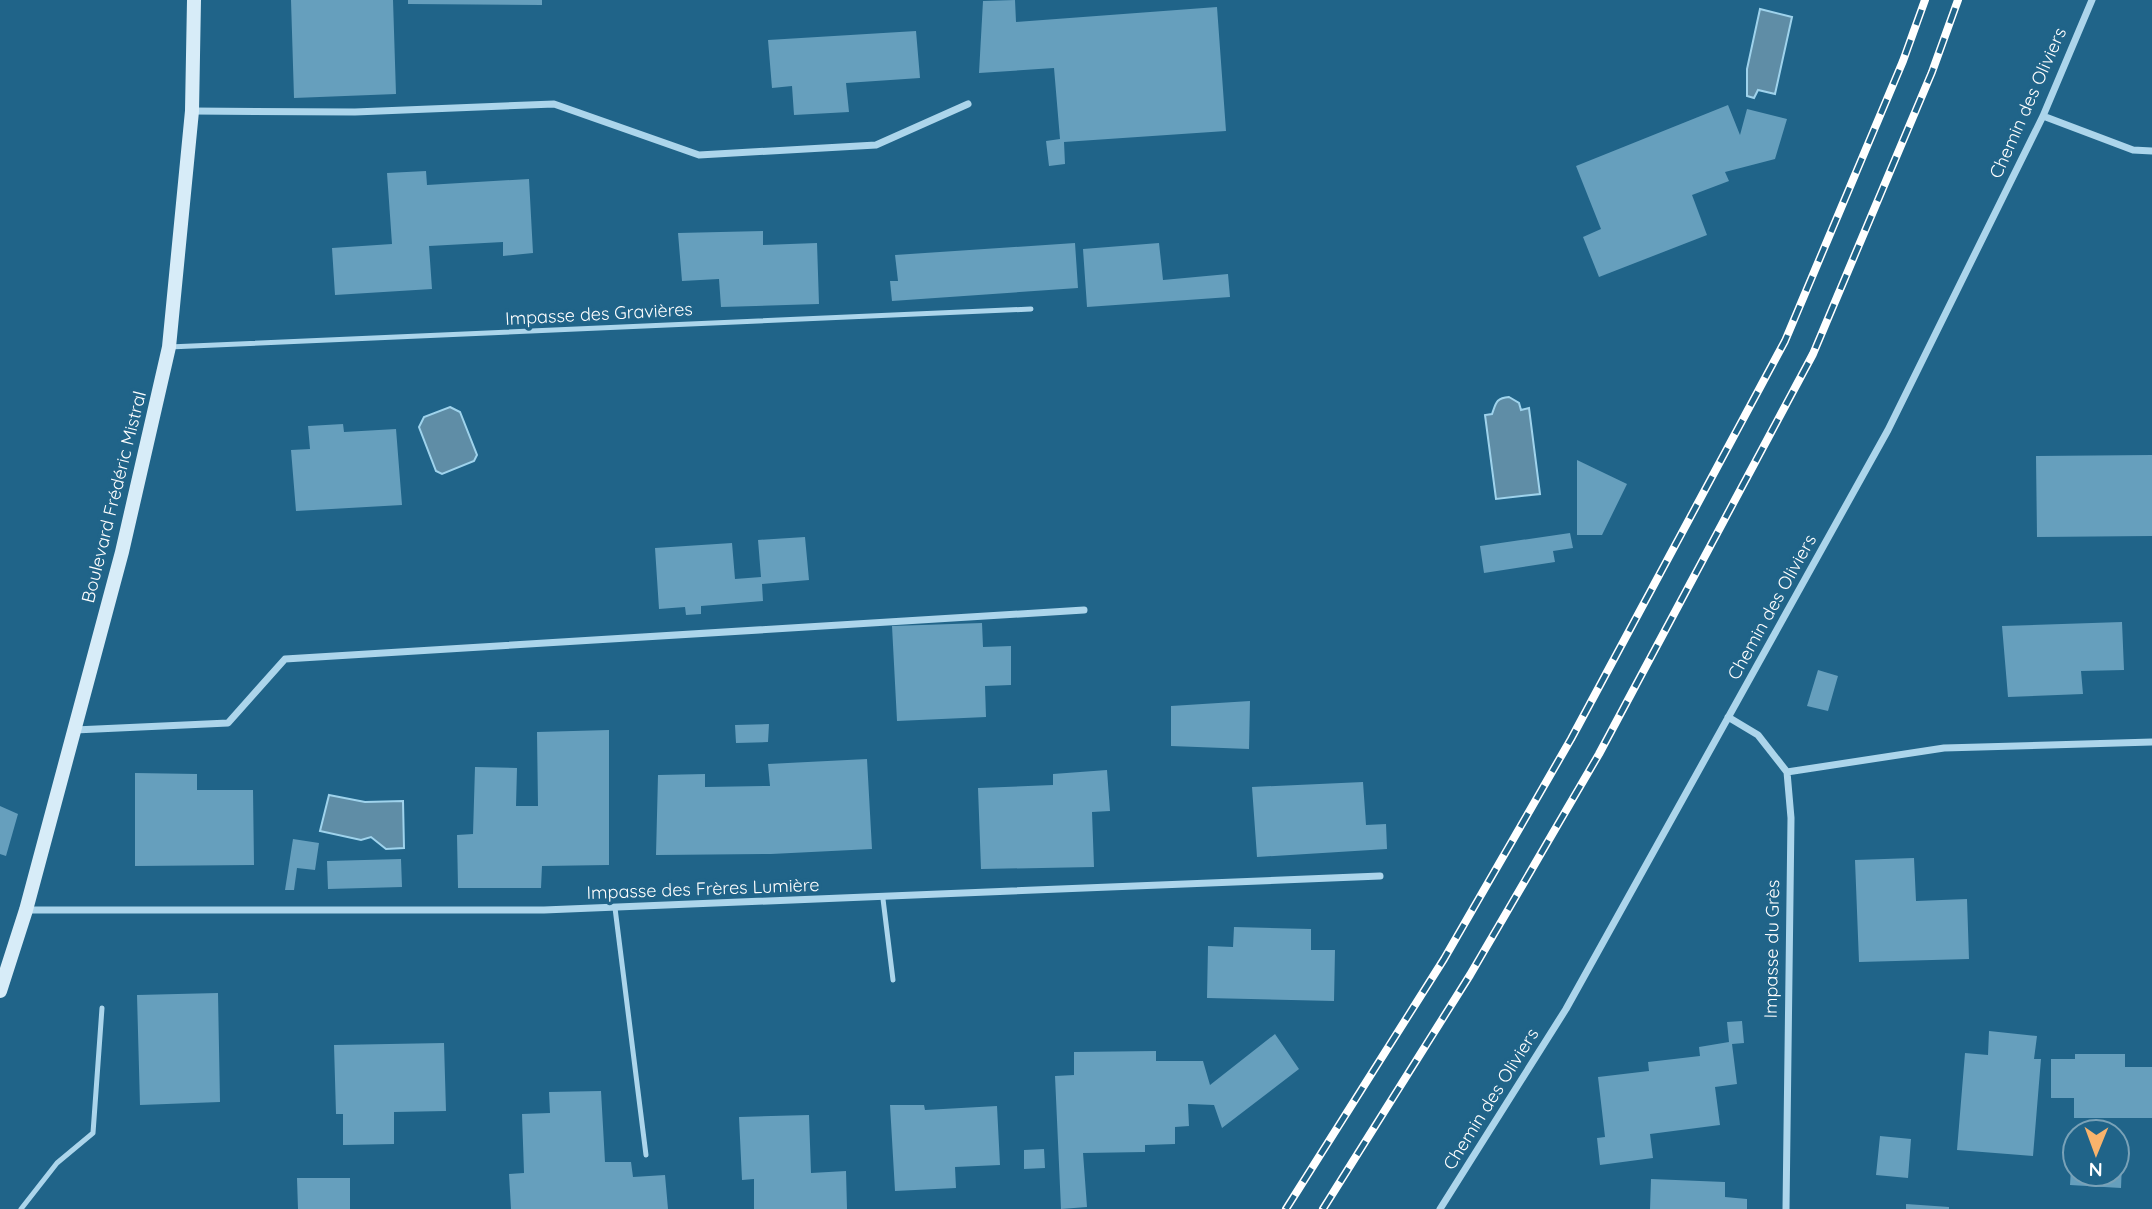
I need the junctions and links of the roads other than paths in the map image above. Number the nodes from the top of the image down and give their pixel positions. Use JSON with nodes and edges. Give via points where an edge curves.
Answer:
{"nodes":[{"id":1,"x":194,"y":0,"type":"edge"},
{"id":2,"x":2092,"y":0,"type":"edge"},
{"id":3,"x":968,"y":104,"type":"dead end"},
{"id":4,"x":192,"y":111,"type":"junction"},
{"id":5,"x":2043,"y":116,"type":"junction"},
{"id":6,"x":2152,"y":151,"type":"edge"},
{"id":7,"x":1031,"y":309,"type":"dead end"},
{"id":8,"x":169,"y":347,"type":"junction"},
{"id":9,"x":1084,"y":610,"type":"dead end"},
{"id":10,"x":1728,"y":717,"type":"junction"},
{"id":11,"x":75,"y":730,"type":"junction"},
{"id":12,"x":2152,"y":742,"type":"edge"},
{"id":13,"x":1787,"y":772,"type":"junction"},
{"id":14,"x":1380,"y":876,"type":"dead end"},
{"id":15,"x":883,"y":899,"type":"junction"},
{"id":16,"x":615,"y":908,"type":"junction"},
{"id":17,"x":26,"y":910,"type":"junction"},
{"id":18,"x":893,"y":980,"type":"dead end"},
{"id":19,"x":0,"y":991,"type":"edge"},
{"id":20,"x":102,"y":1008,"type":"dead end"},
{"id":21,"x":646,"y":1155,"type":"dead end"},
{"id":22,"x":21,"y":1209,"type":"edge"},
{"id":23,"x":1440,"y":1209,"type":"edge"},
{"id":24,"x":1786,"y":1209,"type":"edge"}],
"edges":[{"from":1,"to":4,"type":"main road","name":"Boulevard Frédéric Mistral"},
{"from":2,"to":5,"type":"street","name":"Chemin des Oliviers"},
{"from":3,"to":4,"type":"street","via":[[876,145],[699,155],[554,104],[355,112]]},
{"from":4,"to":8,"type":"main road","name":"Boulevard Frédéric Mistral"},
{"from":5,"to":6,"type":"street","via":[[2133,150]]},
{"from":5,"to":10,"type":"street","name":"Chemin des Oliviers","via":[[1888,430]]},
{"from":7,"to":8,"type":"lane","name":"Impasse des Gravières"},
{"from":8,"to":11,"type":"main road","name":"Boulevard Frédéric Mistral"},
{"from":9,"to":11,"type":"street","via":[[285,659],[228,723]]},
{"from":10,"to":13,"type":"street","via":[[1758,736]]},
{"from":10,"to":23,"type":"street","name":"Chemin des Oliviers","via":[[1566,1009]]},
{"from":11,"to":17,"type":"main road","name":"Boulevard Frédéric Mistral"},
{"from":12,"to":13,"type":"street","via":[[1944,748]]},
{"from":13,"to":24,"type":"street","name":"Impasse du Grès","via":[[1791,818]]},
{"from":14,"to":15,"type":"street","name":"Impasse des Frères Lumière"},
{"from":15,"to":16,"type":"street","name":"Impasse des Frères Lumière"},
{"from":15,"to":18,"type":"lane"},
{"from":16,"to":17,"type":"street","name":"Impasse des Frères Lumière"},
{"from":16,"to":21,"type":"lane"},
{"from":17,"to":19,"type":"main road","name":"Boulevard Frédéric Mistral"},
{"from":20,"to":22,"type":"lane","via":[[93,1133],[57,1163]]}]}
